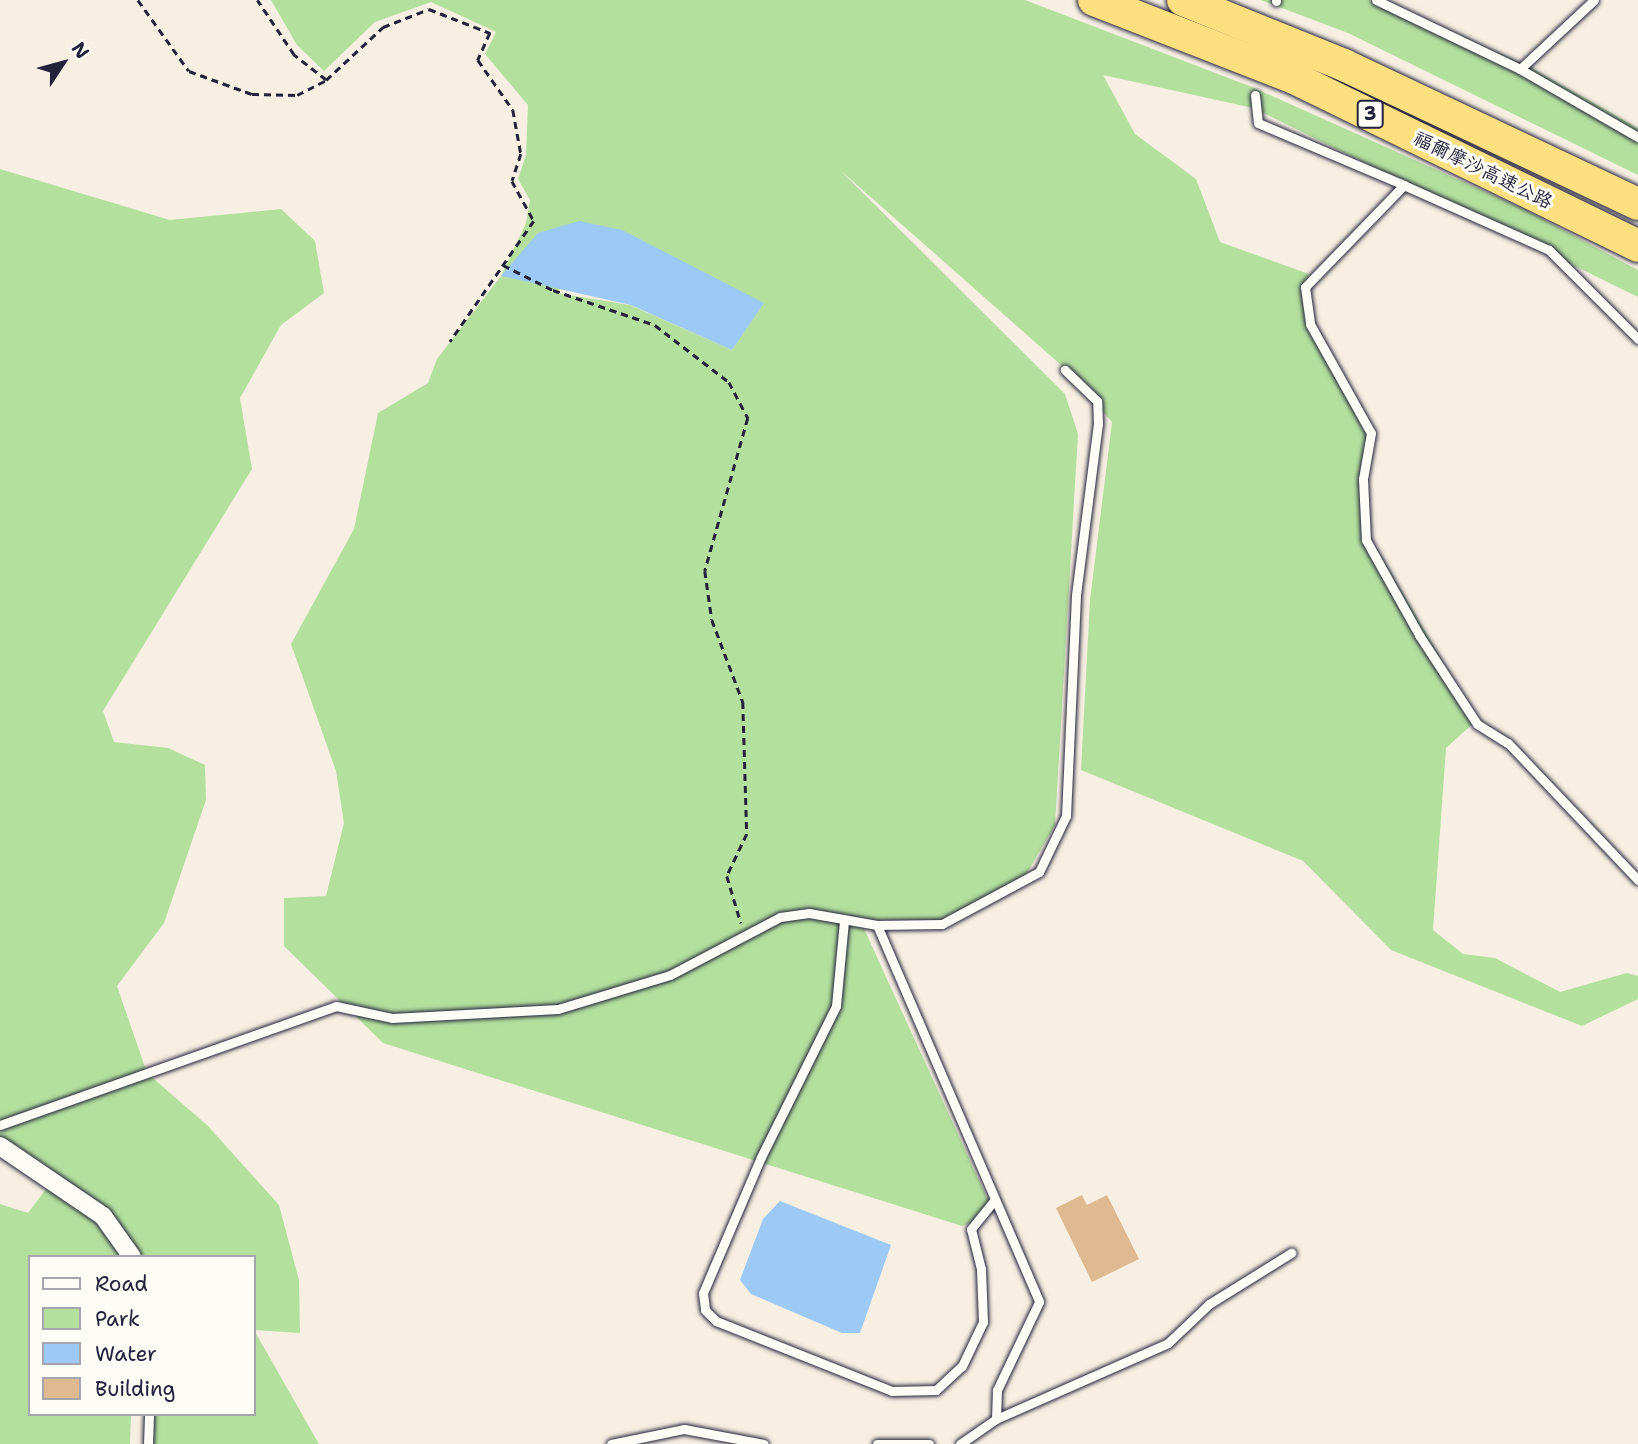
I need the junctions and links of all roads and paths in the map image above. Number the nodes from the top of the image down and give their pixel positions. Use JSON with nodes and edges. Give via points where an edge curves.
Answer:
{"nodes":[{"id":1,"x":138,"y":0,"type":"edge"},
{"id":2,"x":257,"y":0,"type":"edge"},
{"id":3,"x":1094,"y":0,"type":"edge"},
{"id":4,"x":1183,"y":0,"type":"edge"},
{"id":5,"x":1376,"y":0,"type":"edge"},
{"id":6,"x":1594,"y":0,"type":"edge"},
{"id":7,"x":1520,"y":69,"type":"junction"},
{"id":8,"x":326,"y":80,"type":"junction"},
{"id":9,"x":1255,"y":95,"type":"dead end"},
{"id":10,"x":1638,"y":137,"type":"edge"},
{"id":11,"x":1404,"y":185,"type":"junction"},
{"id":12,"x":1638,"y":204,"type":"edge"},
{"id":13,"x":1638,"y":246,"type":"edge"},
{"id":14,"x":503,"y":265,"type":"junction"},
{"id":15,"x":1638,"y":339,"type":"edge"},
{"id":16,"x":450,"y":342,"type":"dead end"},
{"id":17,"x":1065,"y":370,"type":"dead end"},
{"id":18,"x":1638,"y":880,"type":"edge"},
{"id":19,"x":844,"y":921,"type":"junction"},
{"id":20,"x":877,"y":925,"type":"junction"},
{"id":21,"x":746,"y":939,"type":"junction"},
{"id":22,"x":0,"y":1125,"type":"edge"},
{"id":23,"x":0,"y":1146,"type":"edge"},
{"id":24,"x":995,"y":1199,"type":"junction"},
{"id":25,"x":1291,"y":1253,"type":"dead end"},
{"id":26,"x":131,"y":1255,"type":"edge"},
{"id":27,"x":149,"y":1416,"type":"edge"},
{"id":28,"x":996,"y":1419,"type":"junction"},
{"id":29,"x":148,"y":1444,"type":"edge"},
{"id":30,"x":611,"y":1444,"type":"edge"},
{"id":31,"x":764,"y":1444,"type":"edge"},
{"id":32,"x":877,"y":1444,"type":"edge"},
{"id":33,"x":929,"y":1444,"type":"edge"},
{"id":34,"x":960,"y":1444,"type":"edge"}],
"edges":[{"from":1,"to":8,"type":"path","via":[[189,71],[252,94],[297,95]]},
{"from":2,"to":8,"type":"path","via":[[294,55]]},
{"from":3,"to":13,"type":"highway","name":"福爾摩沙高速公路","number":"3","via":[[1294,78]]},
{"from":4,"to":12,"type":"highway","name":"福爾摩沙高速公路","number":"3","via":[[1344,65]]},
{"from":5,"to":7,"type":"lane"},
{"from":6,"to":7,"type":"lane"},
{"from":7,"to":10,"type":"lane"},
{"from":8,"to":14,"type":"path","via":[[383,27],[429,9],[490,33],[478,60],[513,110],[521,154],[512,181],[534,221]]},
{"from":9,"to":11,"type":"lane","via":[[1258,122]]},
{"from":11,"to":15,"type":"lane","via":[[1549,250]]},
{"from":11,"to":18,"type":"lane","via":[[1305,287],[1310,324],[1371,432],[1363,479],[1366,540],[1467,712],[1508,743]]},
{"from":14,"to":16,"type":"path"},
{"from":14,"to":21,"type":"path","via":[[552,290],[655,325],[729,382],[748,418],[705,571],[712,620],[743,702],[747,834],[727,876]]},
{"from":17,"to":20,"type":"lane","via":[[1097,401],[1098,424],[1076,595],[1066,816],[1058,841],[1039,872],[994,901],[942,924]]},
{"from":19,"to":20,"type":"lane"},
{"from":19,"to":21,"type":"lane","via":[[809,912],[780,917]]},
{"from":19,"to":24,"type":"lane","via":[[836,1006],[745,1194],[703,1293],[705,1310],[716,1321],[892,1391],[936,1390],[962,1366],[983,1322],[981,1269],[971,1229]]},
{"from":20,"to":24,"type":"lane"},
{"from":21,"to":22,"type":"lane","via":[[670,975],[558,1009],[392,1018],[336,1006]]},
{"from":23,"to":26,"type":"street","via":[[103,1216]]},
{"from":24,"to":28,"type":"lane","via":[[1039,1302],[997,1390]]},
{"from":25,"to":28,"type":"lane","via":[[1209,1304],[1168,1343]]},
{"from":27,"to":29,"type":"lane"},
{"from":28,"to":34,"type":"lane"},
{"from":30,"to":31,"type":"lane","via":[[684,1429]]},
{"from":32,"to":33,"type":"lane"}]}
